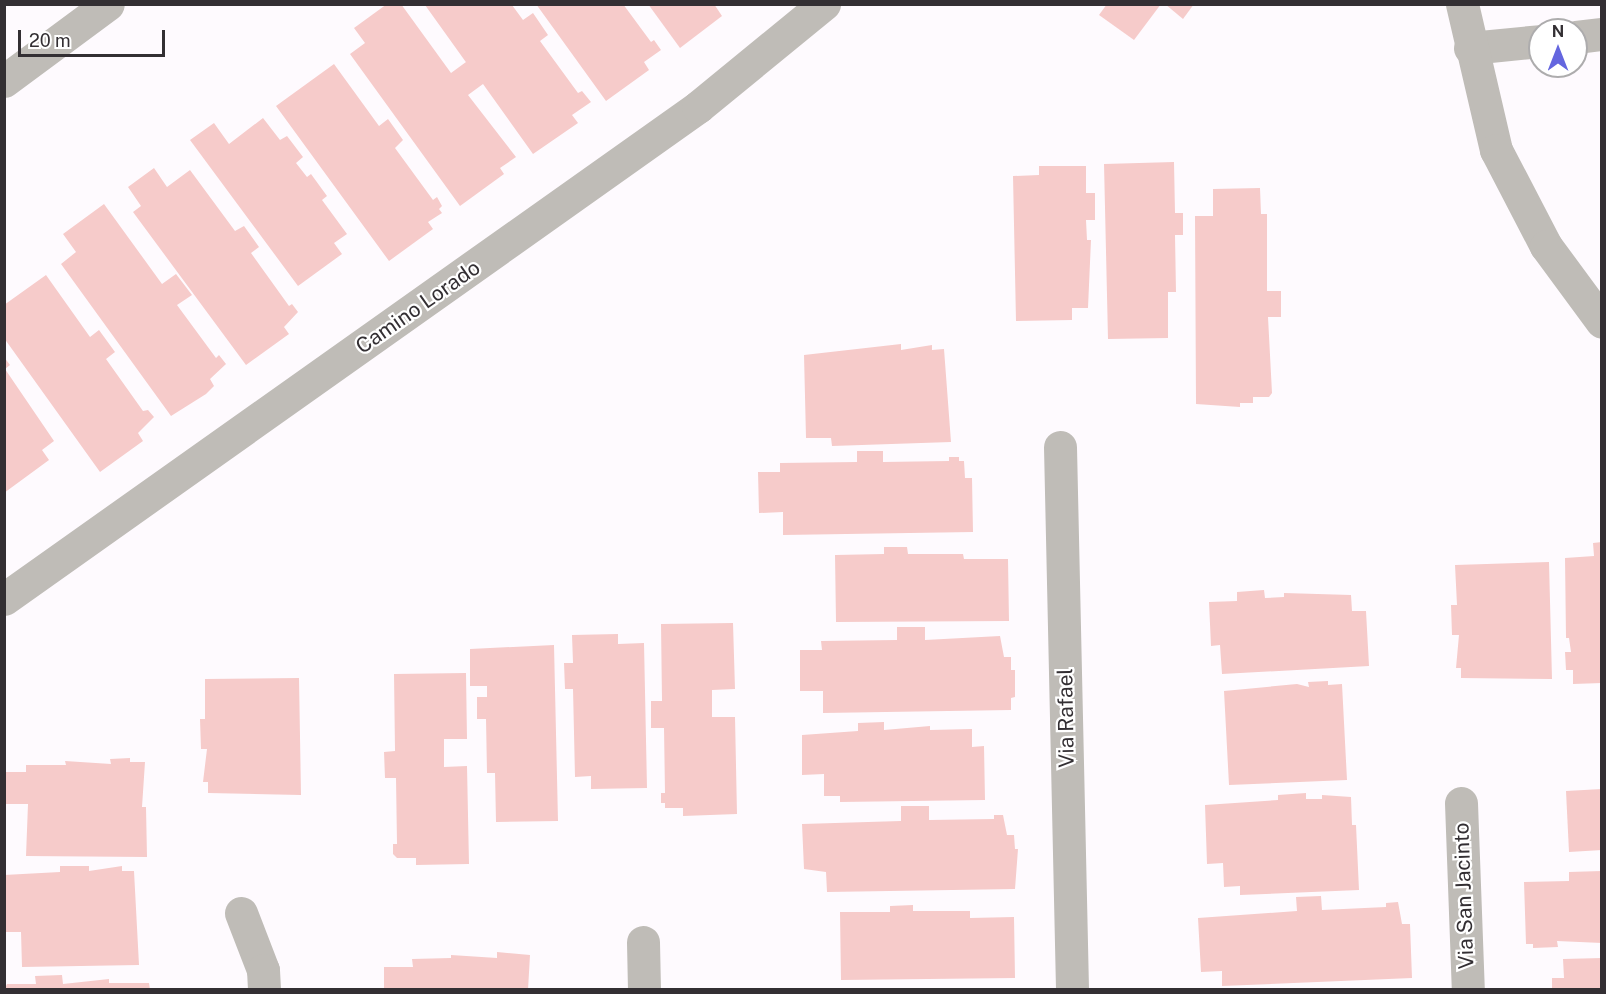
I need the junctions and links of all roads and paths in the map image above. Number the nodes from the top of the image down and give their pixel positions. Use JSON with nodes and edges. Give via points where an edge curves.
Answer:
{"nodes":[{"id":1,"x":108,"y":4,"type":"edge"},
{"id":2,"x":824,"y":4,"type":"edge"},
{"id":3,"x":1462,"y":4,"type":"edge"},
{"id":4,"x":1528,"y":41,"type":"edge"},
{"id":5,"x":1470,"y":48,"type":"junction"},
{"id":6,"x":4,"y":81,"type":"edge"},
{"id":7,"x":1602,"y":322,"type":"edge"},
{"id":8,"x":1060,"y":447,"type":"dead end"},
{"id":9,"x":4,"y":599,"type":"edge"},
{"id":10,"x":1461,"y":803,"type":"dead end"},
{"id":11,"x":241,"y":913,"type":"dead end"},
{"id":12,"x":643,"y":942,"type":"dead end"},
{"id":13,"x":264,"y":990,"type":"edge"},
{"id":14,"x":644,"y":990,"type":"edge"},
{"id":15,"x":1072,"y":990,"type":"edge"},
{"id":16,"x":1468,"y":990,"type":"edge"}],
"edges":[{"from":1,"to":6,"type":"street"},
{"from":2,"to":9,"type":"street","name":"Camino Lorado","via":[[698,107]]},
{"from":3,"to":5,"type":"street"},
{"from":4,"to":5,"type":"street"},
{"from":5,"to":7,"type":"street","via":[[1496,150],[1546,246]]},
{"from":8,"to":15,"type":"street","name":"Via Rafael"},
{"from":10,"to":16,"type":"street","name":"Via San Jacinto"},
{"from":11,"to":13,"type":"street","via":[[264,970]]},
{"from":12,"to":14,"type":"street"}]}
